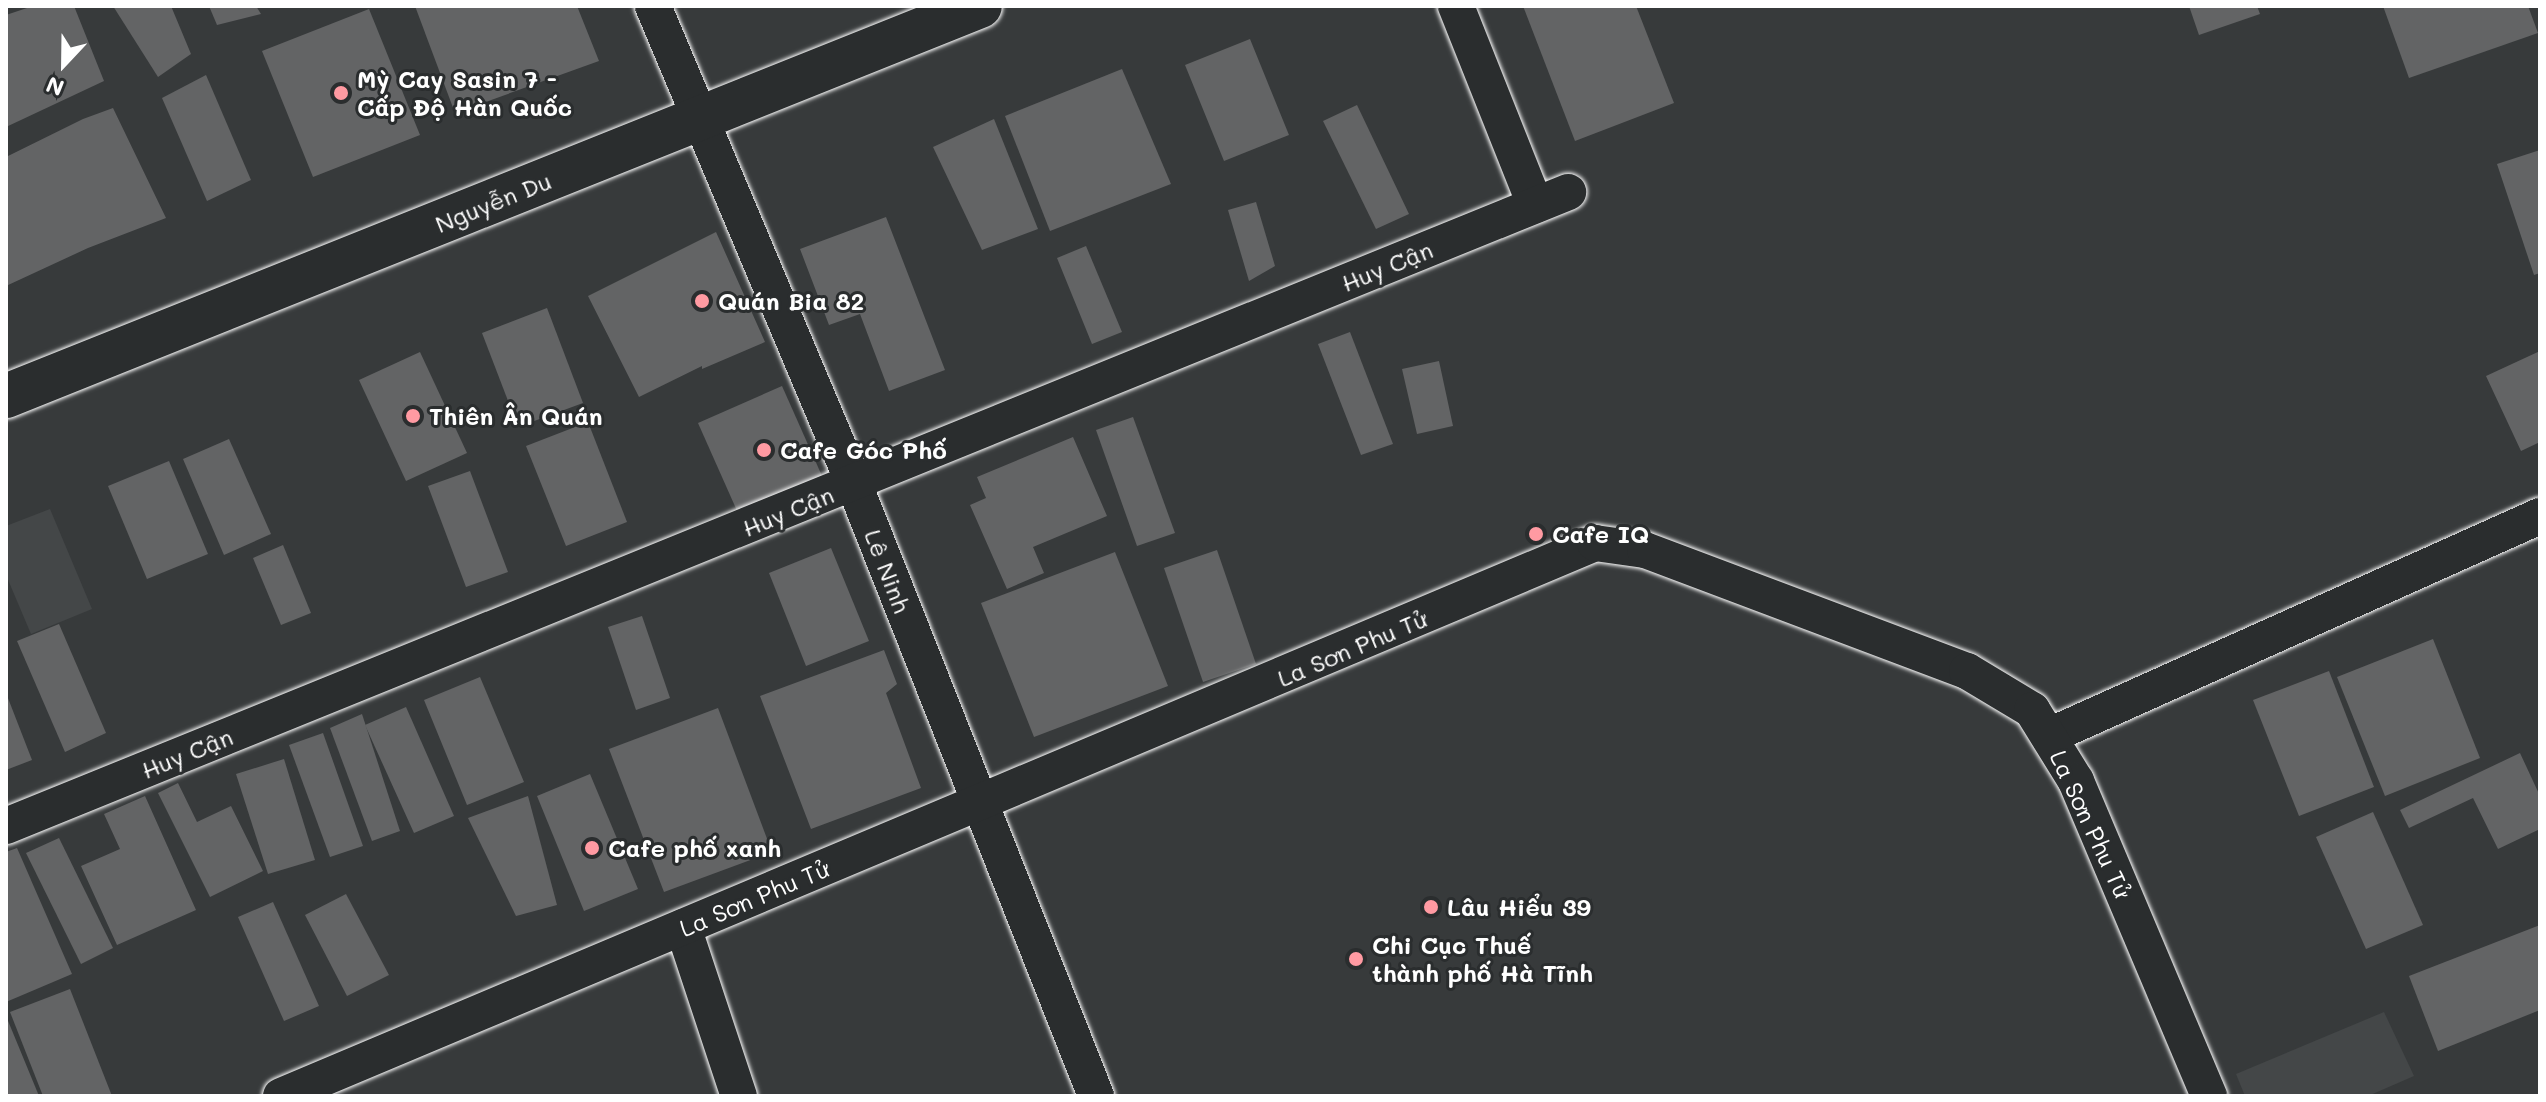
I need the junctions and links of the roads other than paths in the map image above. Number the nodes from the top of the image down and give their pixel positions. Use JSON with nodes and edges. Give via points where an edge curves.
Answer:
{"nodes":[{"id":1,"x":653,"y":6,"type":"edge"},
{"id":2,"x":980,"y":6,"type":"edge"},
{"id":3,"x":1456,"y":6,"type":"edge"},
{"id":4,"x":703,"y":118,"type":"junction"},
{"id":5,"x":1568,"y":192,"type":"dead end"},
{"id":6,"x":1535,"y":205,"type":"junction"},
{"id":7,"x":6,"y":396,"type":"edge"},
{"id":8,"x":854,"y":484,"type":"junction"},
{"id":9,"x":2540,"y":516,"type":"edge"},
{"id":10,"x":2049,"y":736,"type":"junction"},
{"id":11,"x":978,"y":804,"type":"junction"},
{"id":12,"x":6,"y":826,"type":"edge"},
{"id":13,"x":683,"y":927,"type":"junction"},
{"id":14,"x":281,"y":1096,"type":"edge"},
{"id":15,"x":739,"y":1096,"type":"edge"},
{"id":16,"x":1096,"y":1096,"type":"edge"},
{"id":17,"x":2209,"y":1096,"type":"edge"}],
"edges":[{"from":1,"to":4,"type":"street","name":"Lê Ninh"},
{"from":2,"to":4,"type":"main road","name":"Nguyễn Du"},
{"from":3,"to":6,"type":"street"},
{"from":4,"to":7,"type":"main road","name":"Nguyễn Du"},
{"from":4,"to":8,"type":"street","name":"Lê Ninh"},
{"from":5,"to":6,"type":"street","name":"Huy Cận"},
{"from":6,"to":8,"type":"street","name":"Huy Cận"},
{"from":8,"to":11,"type":"street","name":"Lê Ninh"},
{"from":8,"to":12,"type":"street","name":"Huy Cận"},
{"from":9,"to":10,"type":"street"},
{"from":10,"to":11,"type":"street","name":"La Sơn Phu Tử","via":[[2032,710],[1967,671],[1645,550],[1595,543]]},
{"from":10,"to":17,"type":"street","name":"La Sơn Phu Tử","via":[[2076,781]]},
{"from":11,"to":13,"type":"street","name":"La Sơn Phu Tử"},
{"from":11,"to":16,"type":"street","name":"Lê Ninh"},
{"from":13,"to":14,"type":"street","name":"La Sơn Phu Tử"},
{"from":13,"to":15,"type":"street"}]}
